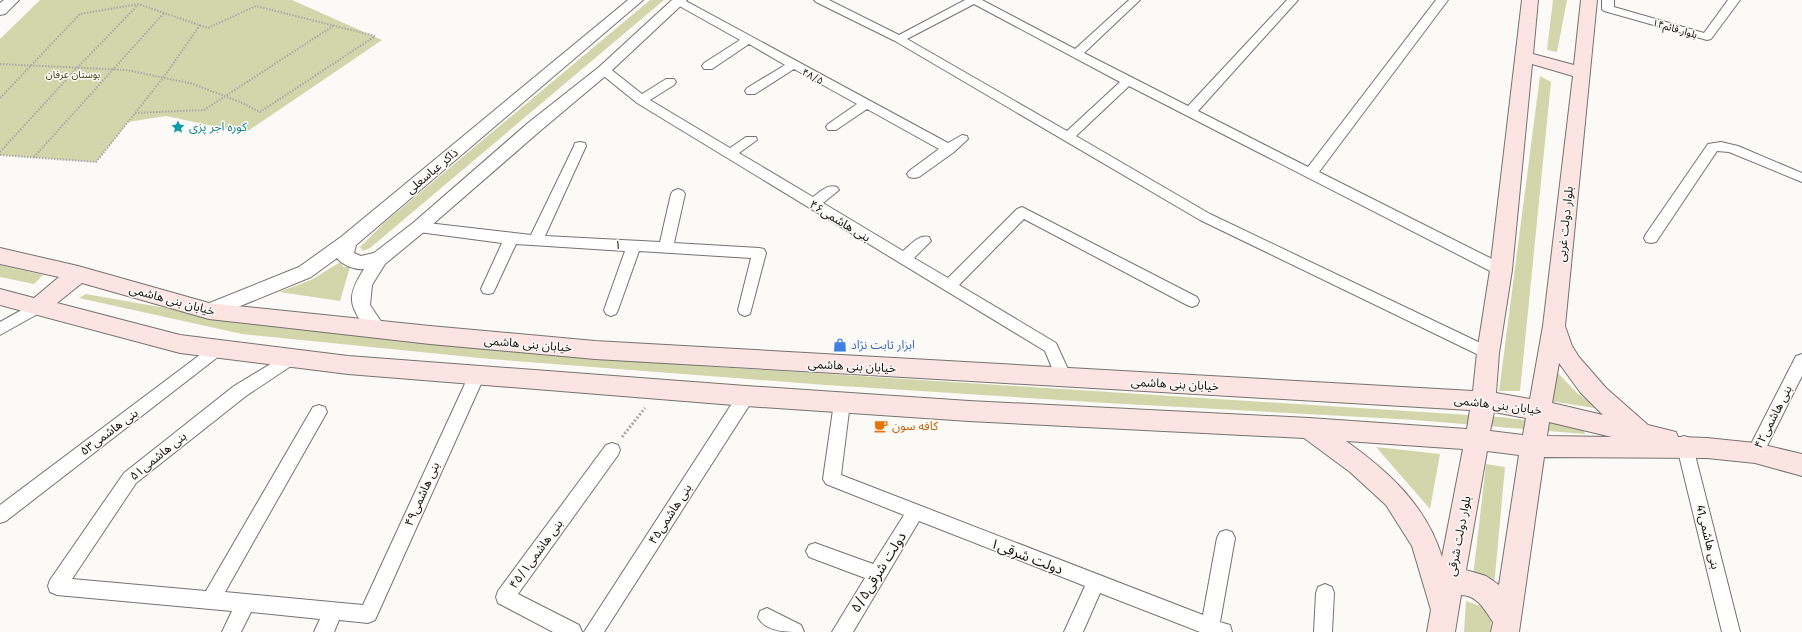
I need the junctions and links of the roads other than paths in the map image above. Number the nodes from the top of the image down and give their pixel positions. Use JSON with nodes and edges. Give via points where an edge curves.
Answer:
{"nodes":[{"id":1,"x":12,"y":0,"type":"edge"},
{"id":2,"x":636,"y":0,"type":"edge"},
{"id":3,"x":820,"y":0,"type":"edge"},
{"id":4,"x":973,"y":0,"type":"edge"},
{"id":5,"x":1135,"y":0,"type":"edge"},
{"id":6,"x":1293,"y":0,"type":"edge"},
{"id":7,"x":1442,"y":0,"type":"edge"},
{"id":8,"x":1530,"y":0,"type":"edge"},
{"id":9,"x":1589,"y":0,"type":"edge"},
{"id":10,"x":1608,"y":0,"type":"edge"},
{"id":11,"x":1734,"y":0,"type":"edge"},
{"id":12,"x":679,"y":1,"type":"edge"},
{"id":13,"x":0,"y":11,"type":"edge"},
{"id":14,"x":899,"y":39,"type":"junction"},
{"id":15,"x":748,"y":40,"type":"junction"},
{"id":16,"x":1076,"y":54,"type":"junction"},
{"id":17,"x":1525,"y":57,"type":"junction"},
{"id":18,"x":793,"y":65,"type":"junction"},
{"id":19,"x":708,"y":66,"type":"dead end"},
{"id":20,"x":604,"y":70,"type":"junction"},
{"id":21,"x":1582,"y":74,"type":"junction"},
{"id":22,"x":1128,"y":81,"type":"junction"},
{"id":23,"x":670,"y":82,"type":"dead end"},
{"id":24,"x":751,"y":91,"type":"dead end"},
{"id":25,"x":641,"y":100,"type":"junction"},
{"id":26,"x":866,"y":104,"type":"junction"},
{"id":27,"x":1189,"y":113,"type":"junction"},
{"id":28,"x":832,"y":127,"type":"dead end"},
{"id":29,"x":1068,"y":137,"type":"junction"},
{"id":30,"x":962,"y":139,"type":"dead end"},
{"id":31,"x":751,"y":140,"type":"dead end"},
{"id":32,"x":580,"y":146,"type":"dead end"},
{"id":33,"x":949,"y":148,"type":"junction"},
{"id":34,"x":729,"y":154,"type":"junction"},
{"id":35,"x":914,"y":174,"type":"dead end"},
{"id":36,"x":1310,"y":174,"type":"junction"},
{"id":37,"x":1802,"y":178,"type":"edge"},
{"id":38,"x":832,"y":190,"type":"dead end"},
{"id":39,"x":678,"y":194,"type":"dead end"},
{"id":40,"x":813,"y":204,"type":"junction"},
{"id":41,"x":419,"y":227,"type":"junction"},
{"id":42,"x":1651,"y":238,"type":"dead end"},
{"id":43,"x":511,"y":239,"type":"junction"},
{"id":44,"x":536,"y":240,"type":"junction"},
{"id":45,"x":924,"y":241,"type":"dead end"},
{"id":46,"x":347,"y":242,"type":"junction"},
{"id":47,"x":634,"y":246,"type":"junction"},
{"id":48,"x":666,"y":248,"type":"junction"},
{"id":49,"x":0,"y":256,"type":"edge"},
{"id":50,"x":379,"y":259,"type":"junction"},
{"id":51,"x":903,"y":259,"type":"junction"},
{"id":52,"x":1501,"y":270,"type":"junction"},
{"id":53,"x":78,"y":274,"type":"junction"},
{"id":54,"x":949,"y":286,"type":"junction"},
{"id":55,"x":488,"y":288,"type":"dead end"},
{"id":56,"x":0,"y":297,"type":"edge"},
{"id":57,"x":1192,"y":301,"type":"dead end"},
{"id":58,"x":38,"y":307,"type":"junction"},
{"id":59,"x":611,"y":310,"type":"dead end"},
{"id":60,"x":744,"y":310,"type":"dead end"},
{"id":61,"x":209,"y":311,"type":"junction"},
{"id":62,"x":1554,"y":326,"type":"junction"},
{"id":63,"x":0,"y":329,"type":"edge"},
{"id":64,"x":376,"y":329,"type":"junction"},
{"id":65,"x":218,"y":349,"type":"junction"},
{"id":66,"x":1488,"y":353,"type":"junction"},
{"id":67,"x":292,"y":358,"type":"junction"},
{"id":68,"x":1802,"y":360,"type":"edge"},
{"id":69,"x":476,"y":375,"type":"junction"},
{"id":70,"x":1064,"y":378,"type":"junction"},
{"id":71,"x":746,"y":396,"type":"junction"},
{"id":72,"x":1484,"y":401,"type":"junction"},
{"id":73,"x":842,"y":403,"type":"junction"},
{"id":74,"x":1539,"y":410,"type":"junction"},
{"id":75,"x":319,"y":412,"type":"dead end"},
{"id":76,"x":1309,"y":428,"type":"junction"},
{"id":77,"x":1644,"y":434,"type":"junction"},
{"id":78,"x":1478,"y":440,"type":"junction"},
{"id":79,"x":1533,"y":446,"type":"junction"},
{"id":80,"x":1692,"y":446,"type":"junction"},
{"id":81,"x":612,"y":450,"type":"road end"},
{"id":82,"x":1755,"y":453,"type":"junction"},
{"id":83,"x":1802,"y":465,"type":"edge"},
{"id":84,"x":915,"y":512,"type":"junction"},
{"id":85,"x":0,"y":515,"type":"edge"},
{"id":86,"x":1226,"y":538,"type":"dead end"},
{"id":87,"x":815,"y":551,"type":"dead end"},
{"id":88,"x":877,"y":574,"type":"junction"},
{"id":89,"x":1096,"y":582,"type":"junction"},
{"id":90,"x":1325,"y":594,"type":"dead end"},
{"id":91,"x":211,"y":600,"type":"junction"},
{"id":92,"x":246,"y":603,"type":"junction"},
{"id":93,"x":334,"y":610,"type":"junction"},
{"id":94,"x":767,"y":617,"type":"dead end"},
{"id":95,"x":1443,"y":621,"type":"edge"},
{"id":96,"x":1506,"y":626,"type":"edge"},
{"id":97,"x":1215,"y":630,"type":"edge"},
{"id":98,"x":231,"y":632,"type":"edge"},
{"id":99,"x":324,"y":632,"type":"edge"},
{"id":100,"x":572,"y":632,"type":"edge"},
{"id":101,"x":593,"y":632,"type":"edge"},
{"id":102,"x":794,"y":632,"type":"edge"},
{"id":103,"x":842,"y":632,"type":"edge"},
{"id":104,"x":1073,"y":632,"type":"edge"},
{"id":105,"x":1323,"y":632,"type":"edge"},
{"id":106,"x":1731,"y":632,"type":"edge"}],
"edges":[{"from":1,"to":13,"type":"street"},
{"from":2,"to":46,"type":"street","name":"ذاکر عباسعلی"},
{"from":3,"to":14,"type":"street"},
{"from":4,"to":14,"type":"street"},
{"from":4,"to":16,"type":"street"},
{"from":5,"to":16,"type":"street"},
{"from":6,"to":27,"type":"street"},
{"from":7,"to":36,"type":"street"},
{"from":8,"to":17,"type":"main road"},
{"from":9,"to":21,"type":"main road","name":"بلوار دولت غربی"},
{"from":10,"to":11,"type":"street","name":"بلوار قائم۱۴","via":[[1608,9],[1707,36]]},
{"from":12,"to":15,"type":"street","name":"۴۸/۵"},
{"from":12,"to":20,"type":"street"},
{"from":14,"to":29,"type":"street"},
{"from":15,"to":18,"type":"street","name":"۴۸/۵"},
{"from":15,"to":19,"type":"street"},
{"from":16,"to":22,"type":"street"},
{"from":17,"to":21,"type":"main road"},
{"from":17,"to":52,"type":"main road"},
{"from":18,"to":24,"type":"street"},
{"from":18,"to":26,"type":"street","name":"۴۸/۵"},
{"from":20,"to":25,"type":"street","name":"بنی هاشمی۴۶"},
{"from":20,"to":41,"type":"street"},
{"from":21,"to":62,"type":"main road","name":"بلوار دولت غربی"},
{"from":22,"to":27,"type":"street"},
{"from":22,"to":29,"type":"street"},
{"from":23,"to":25,"type":"street"},
{"from":25,"to":34,"type":"street","name":"بنی هاشمی۴۶"},
{"from":26,"to":28,"type":"street"},
{"from":26,"to":33,"type":"street","name":"۴۸/۵"},
{"from":27,"to":36,"type":"street"},
{"from":29,"to":66,"type":"street","via":[[1205,217]]},
{"from":30,"to":33,"type":"street"},
{"from":31,"to":34,"type":"street"},
{"from":32,"to":44,"type":"street"},
{"from":33,"to":35,"type":"street"},
{"from":34,"to":40,"type":"street","name":"بنی هاشمی۴۶"},
{"from":36,"to":52,"type":"street"},
{"from":37,"to":42,"type":"street","via":[[1733,149],[1713,147]]},
{"from":38,"to":40,"type":"street"},
{"from":39,"to":48,"type":"street"},
{"from":40,"to":51,"type":"street","name":"بنی هاشمی۴۶"},
{"from":41,"to":43,"type":"street","name":"۱"},
{"from":41,"to":50,"type":"street"},
{"from":43,"to":44,"type":"street","name":"۱"},
{"from":43,"to":55,"type":"street"},
{"from":44,"to":47,"type":"street","name":"۱"},
{"from":45,"to":51,"type":"street"},
{"from":46,"to":50,"type":"street","via":[[345,256],[359,263]]},
{"from":46,"to":61,"type":"street","name":"ذاکر عباسعلی","via":[[305,272]]},
{"from":47,"to":48,"type":"street","name":"۱"},
{"from":47,"to":59,"type":"street"},
{"from":48,"to":60,"type":"street","name":"۱","via":[[759,253]]},
{"from":49,"to":53,"type":"main road","name":"خیابان بنی هاشمی"},
{"from":50,"to":64,"type":"street","via":[[363,285],[361,306]]},
{"from":51,"to":54,"type":"street","name":"بنی هاشمی۴۶"},
{"from":52,"to":66,"type":"main road"},
{"from":53,"to":58,"type":"main road"},
{"from":53,"to":61,"type":"main road","name":"خیابان بنی هاشمی"},
{"from":54,"to":57,"type":"street","via":[[1022,212]]},
{"from":54,"to":70,"type":"street","name":"بنی هاشمی۴۶","via":[[1051,347]]},
{"from":56,"to":58,"type":"main road","name":"خیابان بنی هاشمی"},
{"from":58,"to":63,"type":"street"},
{"from":58,"to":65,"type":"main road","name":"خیابان بنی هاشمی","via":[[180,344]]},
{"from":61,"to":64,"type":"main road","name":"خیابان بنی هاشمی"},
{"from":62,"to":74,"type":"main road","name":"بلوار دولت غربی"},
{"from":62,"to":77,"type":"main road","via":[[1564,352],[1578,376]]},
{"from":64,"to":70,"type":"main road","name":"خیابان بنی هاشمی","via":[[595,350]]},
{"from":65,"to":67,"type":"main road","name":"خیابان بنی هاشمی"},
{"from":65,"to":85,"type":"street","name":"بنی هاشمی۵۳"},
{"from":66,"to":72,"type":"main road"},
{"from":67,"to":69,"type":"main road","name":"خیابان بنی هاشمی"},
{"from":67,"to":91,"type":"street","name":"بنی هاشمی۵۱","via":[[240,391],[130,478],[57,586]]},
{"from":68,"to":82,"type":"street","name":"بنی هاشمی۴۲"},
{"from":69,"to":71,"type":"main road","name":"خیابان بنی هاشمی"},
{"from":69,"to":93,"type":"street","name":"بنی هاشمی۴۹","via":[[368,614]]},
{"from":70,"to":72,"type":"main road","name":"خیابان بنی هاشمی"},
{"from":71,"to":73,"type":"main road","name":"خیابان بنی هاشمی"},
{"from":71,"to":101,"type":"street","name":"بنی هاشمی۴۵"},
{"from":72,"to":74,"type":"main road","name":"خیابان بنی هاشمی"},
{"from":72,"to":78,"type":"main road"},
{"from":73,"to":76,"type":"main road","name":"خیابان بنی هاشمی"},
{"from":73,"to":84,"type":"street","name":"۱دولت شرقی","via":[[832,479]]},
{"from":74,"to":77,"type":"main road","name":"خیابان بنی هاشمی"},
{"from":74,"to":79,"type":"main road","name":"بلوار دولت غربی"},
{"from":75,"to":91,"type":"street"},
{"from":76,"to":78,"type":"main road","name":"خیابان بنی هاشمی"},
{"from":76,"to":95,"type":"main road","via":[[1359,464],[1396,497],[1424,542]]},
{"from":77,"to":80,"type":"main road","name":"خیابان بنی هاشمی"},
{"from":78,"to":79,"type":"main road","name":"خیابان بنی هاشمی"},
{"from":78,"to":95,"type":"main road","name":"بلوار دولت شرقی"},
{"from":79,"to":80,"type":"main road","name":"خیابان بنی هاشمی"},
{"from":79,"to":96,"type":"main road"},
{"from":80,"to":82,"type":"main road","name":"خیابان بنی هاشمی"},
{"from":80,"to":106,"type":"street","name":"بنی هاشمی41"},
{"from":81,"to":100,"type":"street","name":"۴۵/۱بنی هاشمی","via":[[505,597]]},
{"from":82,"to":83,"type":"main road","name":"خیابان بنی هاشمی"},
{"from":84,"to":88,"type":"street","name":"۵/۵دولت شرقی"},
{"from":84,"to":89,"type":"street","name":"۱دولت شرقی"},
{"from":86,"to":97,"type":"street"},
{"from":87,"to":88,"type":"street"},
{"from":88,"to":103,"type":"street","name":"۵/۵دولت شرقی"},
{"from":89,"to":97,"type":"street","name":"۱دولت شرقی"},
{"from":89,"to":104,"type":"street"},
{"from":90,"to":105,"type":"street"},
{"from":91,"to":92,"type":"street"},
{"from":92,"to":93,"type":"street"},
{"from":92,"to":98,"type":"street"},
{"from":93,"to":99,"type":"street"},
{"from":94,"to":102,"type":"street"},
{"from":95,"to":96,"type":"main road","via":[[1450,585],[1469,582],[1492,596]]}]}
